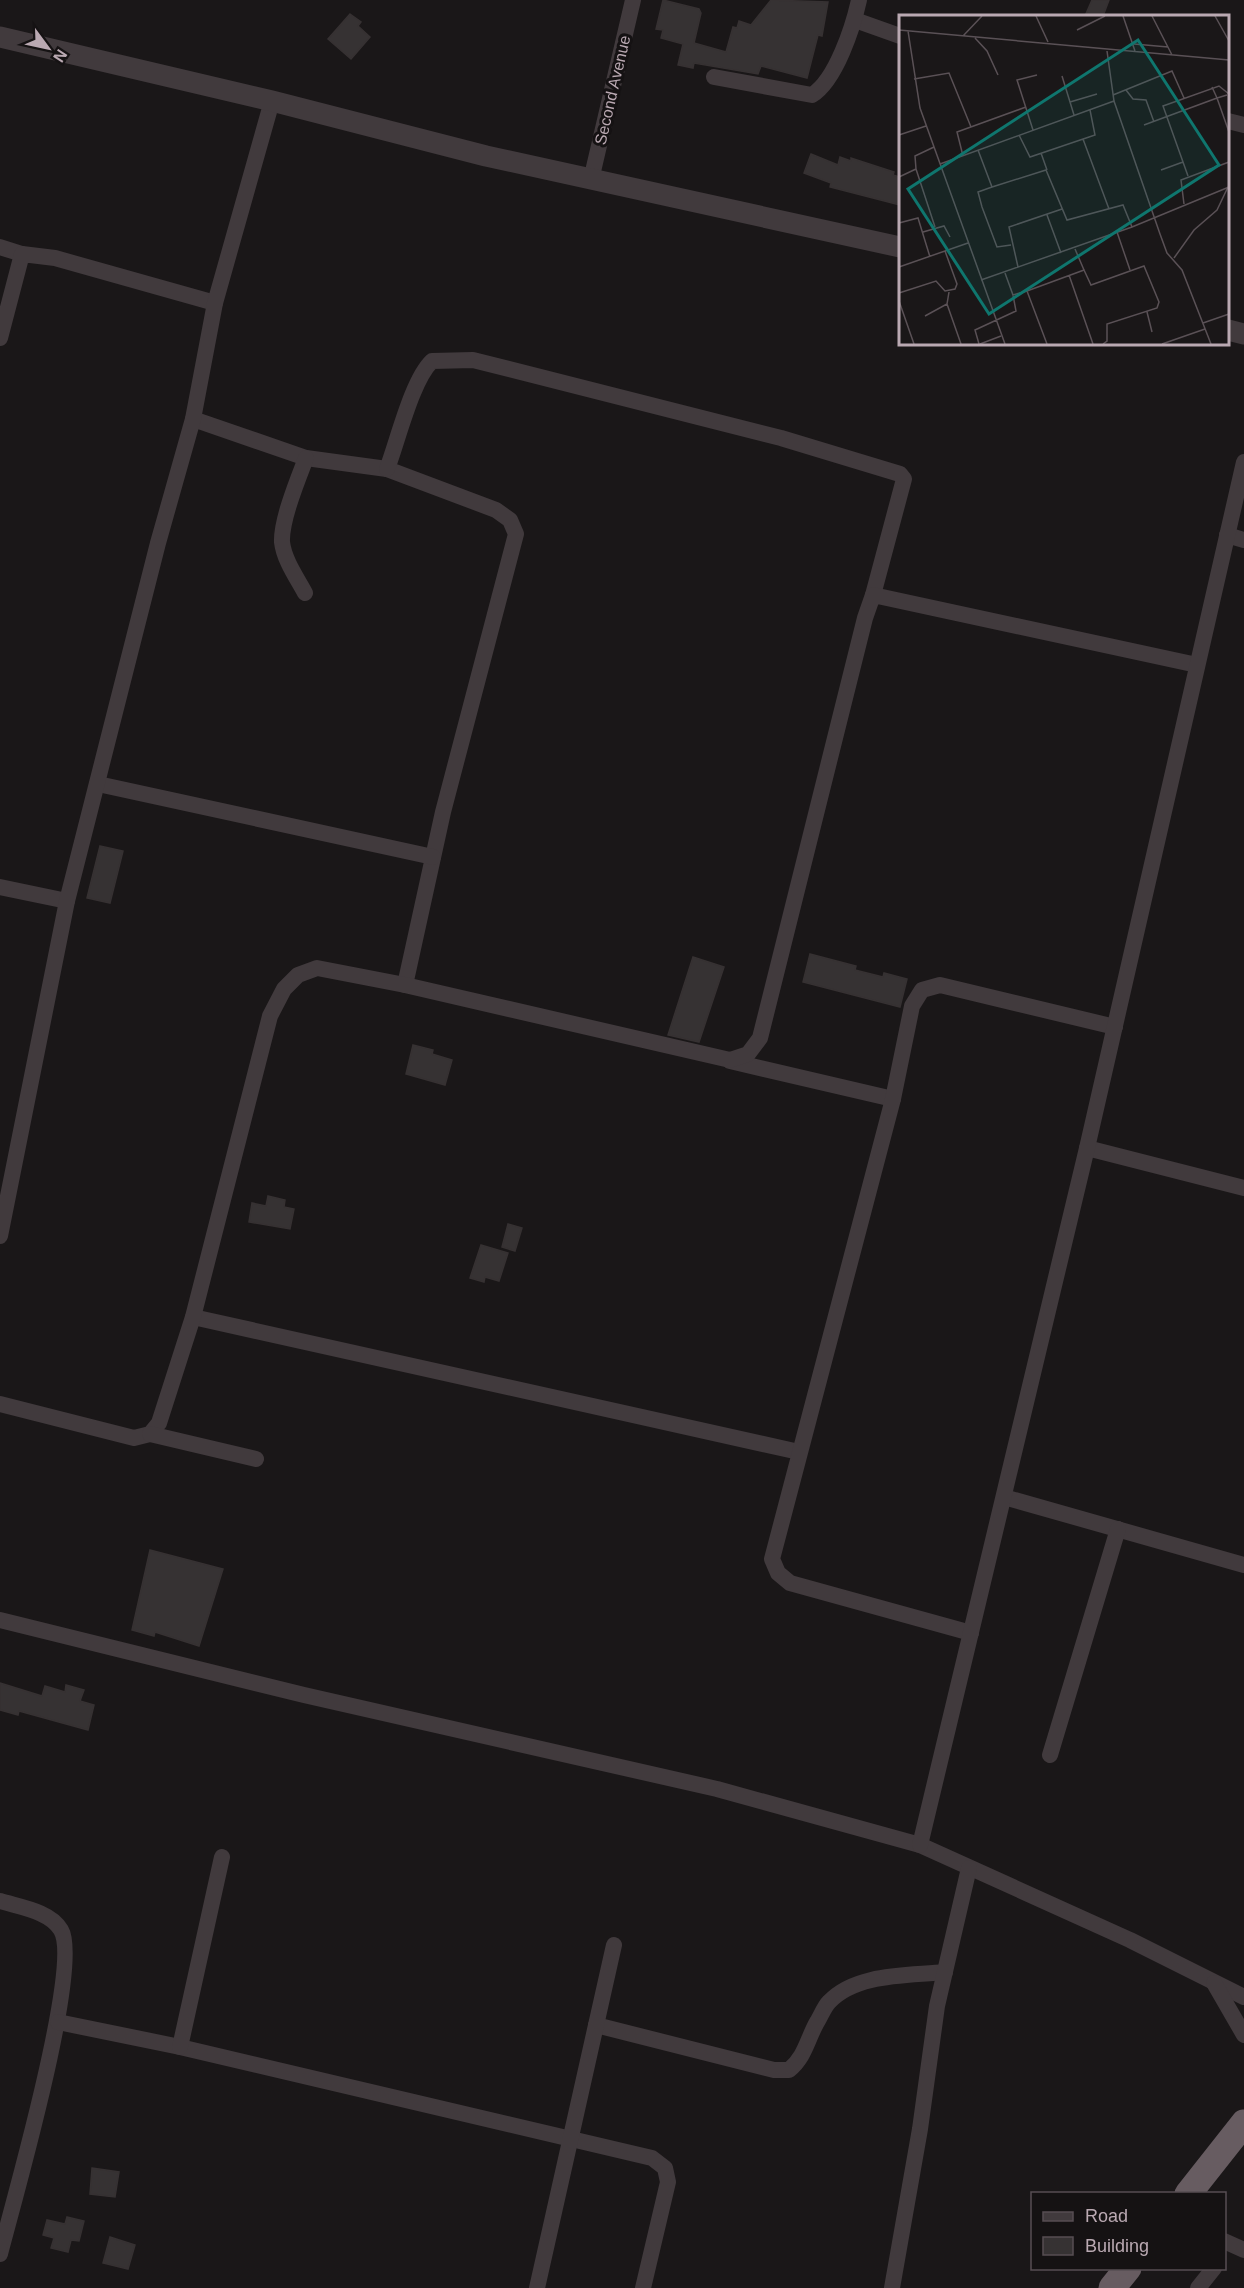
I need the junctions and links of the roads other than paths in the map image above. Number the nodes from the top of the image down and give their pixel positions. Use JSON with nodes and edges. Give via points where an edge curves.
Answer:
{"nodes":[{"id":1,"x":633,"y":0,"type":"edge"},
{"id":2,"x":859,"y":0,"type":"edge"},
{"id":3,"x":855,"y":20,"type":"junction"},
{"id":4,"x":899,"y":36,"type":"edge"},
{"id":5,"x":0,"y":37,"type":"edge"},
{"id":6,"x":714,"y":77,"type":"dead end"},
{"id":7,"x":272,"y":101,"type":"junction"},
{"id":8,"x":1229,"y":122,"type":"edge"},
{"id":9,"x":1244,"y":125,"type":"edge"},
{"id":10,"x":591,"y":180,"type":"junction"},
{"id":11,"x":0,"y":247,"type":"edge"},
{"id":12,"x":899,"y":247,"type":"edge"},
{"id":13,"x":22,"y":254,"type":"junction"},
{"id":14,"x":215,"y":303,"type":"junction"},
{"id":15,"x":1229,"y":330,"type":"edge"},
{"id":16,"x":1244,"y":334,"type":"edge"},
{"id":17,"x":0,"y":338,"type":"edge"},
{"id":18,"x":193,"y":419,"type":"junction"},
{"id":19,"x":306,"y":458,"type":"junction"},
{"id":20,"x":1244,"y":462,"type":"edge"},
{"id":21,"x":387,"y":469,"type":"junction"},
{"id":22,"x":1227,"y":535,"type":"junction"},
{"id":23,"x":1244,"y":540,"type":"edge"},
{"id":24,"x":304,"y":593,"type":"dead end"},
{"id":25,"x":873,"y":595,"type":"junction"},
{"id":26,"x":1197,"y":665,"type":"junction"},
{"id":27,"x":98,"y":784,"type":"junction"},
{"id":28,"x":434,"y":857,"type":"junction"},
{"id":29,"x":0,"y":888,"type":"edge"},
{"id":30,"x":67,"y":901,"type":"junction"},
{"id":31,"x":405,"y":986,"type":"junction"},
{"id":32,"x":1115,"y":1027,"type":"junction"},
{"id":33,"x":730,"y":1060,"type":"junction"},
{"id":34,"x":893,"y":1098,"type":"junction"},
{"id":35,"x":1087,"y":1148,"type":"junction"},
{"id":36,"x":1244,"y":1188,"type":"edge"},
{"id":37,"x":0,"y":1236,"type":"edge"},
{"id":38,"x":193,"y":1317,"type":"junction"},
{"id":39,"x":0,"y":1404,"type":"edge"},
{"id":40,"x":150,"y":1434,"type":"junction"},
{"id":41,"x":799,"y":1452,"type":"junction"},
{"id":42,"x":256,"y":1459,"type":"dead end"},
{"id":43,"x":1004,"y":1497,"type":"junction"},
{"id":44,"x":1118,"y":1529,"type":"junction"},
{"id":45,"x":1244,"y":1565,"type":"edge"},
{"id":46,"x":0,"y":1620,"type":"edge"},
{"id":47,"x":971,"y":1633,"type":"junction"},
{"id":48,"x":1050,"y":1755,"type":"dead end"},
{"id":49,"x":920,"y":1845,"type":"junction"},
{"id":50,"x":222,"y":1857,"type":"dead end"},
{"id":51,"x":969,"y":1868,"type":"junction"},
{"id":52,"x":0,"y":1901,"type":"edge"},
{"id":53,"x":614,"y":1945,"type":"dead end"},
{"id":54,"x":945,"y":1972,"type":"junction"},
{"id":55,"x":1214,"y":1983,"type":"junction"},
{"id":56,"x":1244,"y":1997,"type":"edge"},
{"id":57,"x":58,"y":2022,"type":"junction"},
{"id":58,"x":596,"y":2025,"type":"junction"},
{"id":59,"x":1244,"y":2035,"type":"edge"},
{"id":60,"x":180,"y":2047,"type":"junction"},
{"id":61,"x":1244,"y":2122,"type":"edge"},
{"id":62,"x":571,"y":2139,"type":"junction"},
{"id":63,"x":1189,"y":2192,"type":"edge"},
{"id":64,"x":0,"y":2254,"type":"edge"},
{"id":65,"x":1126,"y":2270,"type":"edge"},
{"id":66,"x":1212,"y":2270,"type":"edge"},
{"id":67,"x":537,"y":2288,"type":"edge"},
{"id":68,"x":643,"y":2288,"type":"edge"},
{"id":69,"x":892,"y":2288,"type":"edge"},
{"id":70,"x":1112,"y":2288,"type":"edge"},
{"id":71,"x":1198,"y":2288,"type":"edge"}],
"edges":[{"from":1,"to":10,"type":"street","name":"Second Avenue"},
{"from":2,"to":3,"type":"street"},
{"from":3,"to":4,"type":"street"},
{"from":3,"to":6,"type":"street","via":[[828,80],[812,95]]},
{"from":5,"to":7,"type":"street"},
{"from":7,"to":10,"type":"street"},
{"from":7,"to":14,"type":"street"},
{"from":8,"to":9,"type":"street"},
{"from":10,"to":12,"type":"street"},
{"from":11,"to":13,"type":"street"},
{"from":13,"to":14,"type":"street","via":[[55,258]]},
{"from":13,"to":17,"type":"street"},
{"from":14,"to":18,"type":"street"},
{"from":15,"to":16,"type":"street"},
{"from":18,"to":19,"type":"street"},
{"from":18,"to":27,"type":"street"},
{"from":19,"to":21,"type":"street"},
{"from":19,"to":24,"type":"street","via":[[292,495],[282,541]]},
{"from":20,"to":22,"type":"street"},
{"from":21,"to":25,"type":"street","via":[[424,369],[432,361],[452,359],[474,360],[781,438],[900,474],[904,479]]},
{"from":21,"to":28,"type":"street","via":[[496,510],[510,520],[516,534]]},
{"from":22,"to":23,"type":"street"},
{"from":22,"to":26,"type":"street"},
{"from":25,"to":26,"type":"street"},
{"from":25,"to":33,"type":"street","via":[[760,1038],[748,1054]]},
{"from":26,"to":32,"type":"street"},
{"from":27,"to":28,"type":"street"},
{"from":27,"to":30,"type":"street"},
{"from":28,"to":31,"type":"street"},
{"from":29,"to":30,"type":"street"},
{"from":30,"to":37,"type":"street"},
{"from":31,"to":33,"type":"street"},
{"from":31,"to":38,"type":"street","via":[[317,968],[298,975],[284,989],[270,1016]]},
{"from":32,"to":34,"type":"street","via":[[940,985],[922,990],[912,1006]]},
{"from":32,"to":35,"type":"street"},
{"from":33,"to":34,"type":"street"},
{"from":34,"to":41,"type":"street"},
{"from":35,"to":36,"type":"street"},
{"from":35,"to":43,"type":"street"},
{"from":38,"to":40,"type":"street","via":[[159,1423]]},
{"from":38,"to":41,"type":"street"},
{"from":39,"to":40,"type":"street","via":[[134,1438]]},
{"from":40,"to":42,"type":"street"},
{"from":41,"to":47,"type":"street","via":[[772,1559],[778,1573],[790,1583]]},
{"from":43,"to":44,"type":"street"},
{"from":43,"to":47,"type":"street"},
{"from":44,"to":45,"type":"street"},
{"from":44,"to":48,"type":"street"},
{"from":46,"to":49,"type":"street","via":[[304,1695],[717,1789]]},
{"from":47,"to":49,"type":"street"},
{"from":49,"to":51,"type":"street"},
{"from":50,"to":60,"type":"street"},
{"from":51,"to":54,"type":"street"},
{"from":51,"to":55,"type":"street","via":[[1130,1940]]},
{"from":52,"to":57,"type":"street","via":[[46,1916],[61,1930],[66,1954]]},
{"from":53,"to":58,"type":"street"},
{"from":54,"to":58,"type":"street","via":[[879,1978],[849,1987],[829,2002],[801,2060],[789,2070],[774,2070]]},
{"from":54,"to":69,"type":"street"},
{"from":55,"to":56,"type":"street"},
{"from":55,"to":59,"type":"street"},
{"from":57,"to":60,"type":"street"},
{"from":57,"to":64,"type":"street"},
{"from":58,"to":62,"type":"street"},
{"from":60,"to":62,"type":"street"},
{"from":61,"to":63,"type":"highway"},
{"from":62,"to":67,"type":"street"},
{"from":62,"to":68,"type":"street","via":[[652,2158],[665,2168],[668,2182]]},
{"from":65,"to":70,"type":"highway"},
{"from":66,"to":71,"type":"street"}]}
